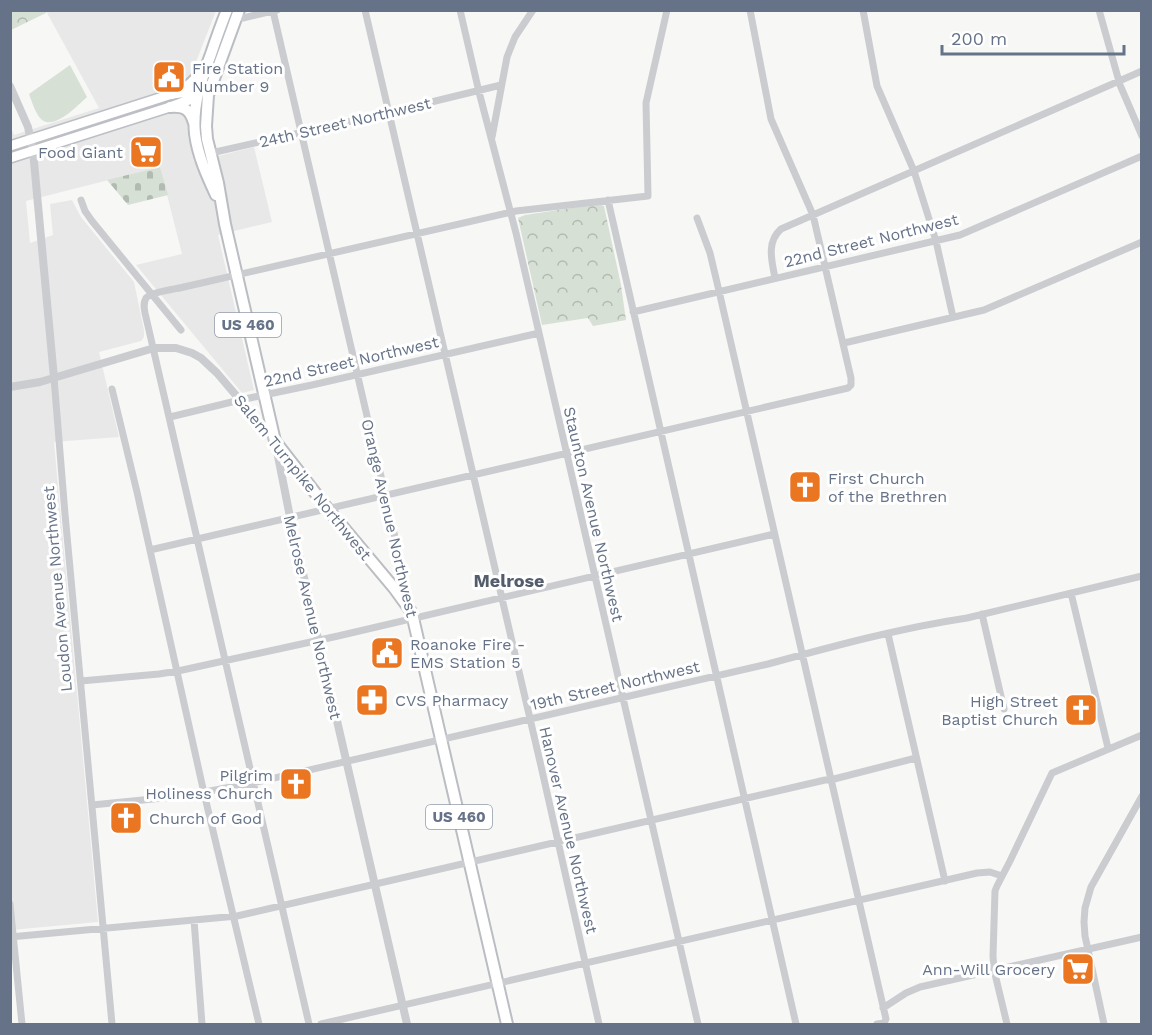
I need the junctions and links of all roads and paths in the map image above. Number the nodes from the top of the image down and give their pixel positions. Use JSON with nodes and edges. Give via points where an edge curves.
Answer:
{"nodes":[{"id":1,"x":365,"y":10,"type":"edge"},
{"id":2,"x":460,"y":10,"type":"edge"},
{"id":3,"x":533,"y":10,"type":"edge"},
{"id":4,"x":668,"y":10,"type":"edge"},
{"id":5,"x":750,"y":10,"type":"edge"},
{"id":6,"x":863,"y":10,"type":"edge"},
{"id":7,"x":1099,"y":10,"type":"edge"},
{"id":8,"x":275,"y":11,"type":"edge"},
{"id":9,"x":233,"y":12,"type":"edge"},
{"id":10,"x":221,"y":26,"type":"junction"},
{"id":11,"x":1142,"y":71,"type":"edge"},
{"id":12,"x":214,"y":80,"type":"junction"},
{"id":13,"x":1119,"y":81,"type":"junction"},
{"id":14,"x":501,"y":85,"type":"junction"},
{"id":15,"x":10,"y":86,"type":"edge"},
{"id":16,"x":479,"y":92,"type":"junction"},
{"id":17,"x":172,"y":94,"type":"junction"},
{"id":18,"x":197,"y":97,"type":"junction"},
{"id":19,"x":170,"y":107,"type":"junction"},
{"id":20,"x":389,"y":113,"type":"junction"},
{"id":21,"x":194,"y":126,"type":"junction"},
{"id":22,"x":301,"y":132,"type":"junction"},
{"id":23,"x":1142,"y":136,"type":"edge"},
{"id":24,"x":32,"y":140,"type":"junction"},
{"id":25,"x":492,"y":140,"type":"junction"},
{"id":26,"x":10,"y":146,"type":"edge"},
{"id":27,"x":33,"y":151,"type":"junction"},
{"id":28,"x":211,"y":153,"type":"junction"},
{"id":29,"x":1142,"y":156,"type":"edge"},
{"id":30,"x":10,"y":158,"type":"edge"},
{"id":31,"x":914,"y":171,"type":"junction"},
{"id":32,"x":81,"y":200,"type":"dead end"},
{"id":33,"x":608,"y":200,"type":"junction"},
{"id":34,"x":222,"y":209,"type":"junction"},
{"id":35,"x":510,"y":212,"type":"junction"},
{"id":36,"x":813,"y":215,"type":"junction"},
{"id":37,"x":697,"y":218,"type":"dead end"},
{"id":38,"x":417,"y":233,"type":"junction"},
{"id":39,"x":936,"y":242,"type":"junction"},
{"id":40,"x":1142,"y":242,"type":"edge"},
{"id":41,"x":329,"y":253,"type":"junction"},
{"id":42,"x":825,"y":267,"type":"junction"},
{"id":43,"x":237,"y":275,"type":"junction"},
{"id":44,"x":776,"y":278,"type":"junction"},
{"id":45,"x":719,"y":291,"type":"junction"},
{"id":46,"x":152,"y":295,"type":"junction"},
{"id":47,"x":633,"y":312,"type":"junction"},
{"id":48,"x":953,"y":317,"type":"junction"},
{"id":49,"x":181,"y":330,"type":"dead end"},
{"id":50,"x":538,"y":333,"type":"junction"},
{"id":51,"x":844,"y":343,"type":"junction"},
{"id":52,"x":154,"y":348,"type":"junction"},
{"id":53,"x":445,"y":355,"type":"junction"},
{"id":54,"x":357,"y":374,"type":"junction"},
{"id":55,"x":54,"y":378,"type":"junction"},
{"id":56,"x":10,"y":387,"type":"edge"},
{"id":57,"x":112,"y":389,"type":"dead end"},
{"id":58,"x":264,"y":396,"type":"junction"},
{"id":59,"x":240,"y":400,"type":"junction"},
{"id":60,"x":746,"y":412,"type":"junction"},
{"id":61,"x":170,"y":417,"type":"junction"},
{"id":62,"x":660,"y":432,"type":"junction"},
{"id":63,"x":275,"y":441,"type":"junction"},
{"id":64,"x":566,"y":453,"type":"junction"},
{"id":65,"x":473,"y":476,"type":"junction"},
{"id":66,"x":385,"y":495,"type":"junction"},
{"id":67,"x":327,"y":508,"type":"junction"},
{"id":68,"x":290,"y":517,"type":"junction"},
{"id":69,"x":774,"y":534,"type":"junction"},
{"id":70,"x":197,"y":539,"type":"junction"},
{"id":71,"x":150,"y":550,"type":"junction"},
{"id":72,"x":688,"y":554,"type":"junction"},
{"id":73,"x":594,"y":576,"type":"junction"},
{"id":74,"x":1142,"y":576,"type":"edge"},
{"id":75,"x":1071,"y":592,"type":"junction"},
{"id":76,"x":501,"y":597,"type":"junction"},
{"id":77,"x":412,"y":614,"type":"junction"},
{"id":78,"x":982,"y":614,"type":"junction"},
{"id":79,"x":888,"y":634,"type":"junction"},
{"id":80,"x":319,"y":640,"type":"junction"},
{"id":81,"x":802,"y":655,"type":"junction"},
{"id":82,"x":225,"y":661,"type":"junction"},
{"id":83,"x":178,"y":671,"type":"junction"},
{"id":84,"x":716,"y":676,"type":"junction"},
{"id":85,"x":81,"y":681,"type":"junction"},
{"id":86,"x":622,"y":698,"type":"junction"},
{"id":87,"x":1004,"y":709,"type":"dead end"},
{"id":88,"x":529,"y":719,"type":"junction"},
{"id":89,"x":1142,"y":735,"type":"edge"},
{"id":90,"x":441,"y":740,"type":"junction"},
{"id":91,"x":1108,"y":748,"type":"junction"},
{"id":92,"x":916,"y":758,"type":"junction"},
{"id":93,"x":347,"y":761,"type":"junction"},
{"id":94,"x":831,"y":779,"type":"junction"},
{"id":95,"x":253,"y":783,"type":"junction"},
{"id":96,"x":204,"y":793,"type":"junction"},
{"id":97,"x":1142,"y":796,"type":"edge"},
{"id":98,"x":744,"y":799,"type":"junction"},
{"id":99,"x":92,"y":805,"type":"junction"},
{"id":100,"x":651,"y":820,"type":"junction"},
{"id":101,"x":557,"y":842,"type":"junction"},
{"id":102,"x":469,"y":862,"type":"junction"},
{"id":103,"x":1002,"y":876,"type":"junction"},
{"id":104,"x":945,"y":881,"type":"junction"},
{"id":105,"x":375,"y":884,"type":"junction"},
{"id":106,"x":859,"y":901,"type":"junction"},
{"id":107,"x":10,"y":904,"type":"edge"},
{"id":108,"x":282,"y":905,"type":"junction"},
{"id":109,"x":234,"y":916,"type":"junction"},
{"id":110,"x":194,"y":920,"type":"junction"},
{"id":111,"x":772,"y":921,"type":"junction"},
{"id":112,"x":104,"y":928,"type":"junction"},
{"id":113,"x":12,"y":936,"type":"edge"},
{"id":114,"x":1142,"y":937,"type":"edge"},
{"id":115,"x":679,"y":942,"type":"junction"},
{"id":116,"x":1088,"y":950,"type":"junction"},
{"id":117,"x":585,"y":964,"type":"junction"},
{"id":118,"x":994,"y":970,"type":"junction"},
{"id":119,"x":498,"y":983,"type":"junction"},
{"id":120,"x":403,"y":1006,"type":"junction"},
{"id":121,"x":883,"y":1008,"type":"junction"},
{"id":122,"x":22,"y":1024,"type":"edge"},
{"id":123,"x":112,"y":1024,"type":"edge"},
{"id":124,"x":202,"y":1024,"type":"edge"},
{"id":125,"x":259,"y":1024,"type":"edge"},
{"id":126,"x":309,"y":1024,"type":"edge"},
{"id":127,"x":321,"y":1024,"type":"edge"},
{"id":128,"x":407,"y":1024,"type":"edge"},
{"id":129,"x":507,"y":1024,"type":"edge"},
{"id":130,"x":599,"y":1024,"type":"edge"},
{"id":131,"x":698,"y":1024,"type":"edge"},
{"id":132,"x":796,"y":1024,"type":"edge"},
{"id":133,"x":877,"y":1024,"type":"edge"},
{"id":134,"x":1007,"y":1024,"type":"edge"},
{"id":135,"x":1104,"y":1024,"type":"edge"}],
"edges":[{"from":1,"to":20,"type":"street","name":"Hanover Avenue Northwest"},
{"from":2,"to":16,"type":"street","name":"Staunton Avenue Northwest"},
{"from":3,"to":14,"type":"street","via":[[510,48]]},
{"from":4,"to":33,"type":"street","via":[[646,109],[648,196]]},
{"from":5,"to":36,"type":"street","via":[[771,119]]},
{"from":6,"to":31,"type":"street","via":[[878,86]]},
{"from":7,"to":13,"type":"street"},
{"from":8,"to":9,"type":"street","via":[[243,18]]},
{"from":8,"to":22,"type":"street","name":"Orange Avenue Northwest"},
{"from":9,"to":10,"type":"main road","name":"Melrose Avenue Northwest","number":"US 460"},
{"from":9,"to":12,"type":"main road","name":"Melrose Avenue Northwest","number":"US 460"},
{"from":10,"to":17,"type":"main road","via":[[213,33],[196,79]]},
{"from":10,"to":18,"type":"main road","name":"Melrose Avenue Northwest","number":"US 460"},
{"from":11,"to":13,"type":"street"},
{"from":12,"to":18,"type":"main road"},
{"from":12,"to":28,"type":"main road","name":"Melrose Avenue Northwest","number":"US 460","via":[[206,112]]},
{"from":13,"to":23,"type":"street"},
{"from":13,"to":31,"type":"street"},
{"from":14,"to":16,"type":"street","name":"24th Street Northwest"},
{"from":14,"to":25,"type":"street"},
{"from":15,"to":24,"type":"street"},
{"from":16,"to":20,"type":"street","name":"24th Street Northwest"},
{"from":16,"to":25,"type":"street","name":"Staunton Avenue Northwest"},
{"from":17,"to":18,"type":"main road","via":[[189,92]]},
{"from":17,"to":24,"type":"main road"},
{"from":18,"to":19,"type":"main road"},
{"from":18,"to":21,"type":"main road","name":"Melrose Avenue Northwest","number":"US 460"},
{"from":18,"to":28,"type":"main road","via":[[202,108],[204,147]]},
{"from":19,"to":21,"type":"main road","via":[[185,108]]},
{"from":19,"to":27,"type":"main road"},
{"from":20,"to":22,"type":"street","name":"24th Street Northwest"},
{"from":20,"to":38,"type":"street","name":"Hanover Avenue Northwest"},
{"from":21,"to":34,"type":"main road","name":"Melrose Avenue Northwest","number":"US 460","via":[[202,162]]},
{"from":22,"to":28,"type":"street","name":"24th Street Northwest"},
{"from":22,"to":41,"type":"street","name":"Orange Avenue Northwest"},
{"from":24,"to":26,"type":"main road"},
{"from":24,"to":27,"type":"street"},
{"from":25,"to":35,"type":"street","name":"Staunton Avenue Northwest"},
{"from":27,"to":30,"type":"main road"},
{"from":27,"to":55,"type":"street","name":"Loudon Avenue Northwest"},
{"from":28,"to":34,"type":"main road","name":"Melrose Avenue Northwest","number":"US 460"},
{"from":29,"to":39,"type":"street","name":"22nd Street Northwest"},
{"from":31,"to":36,"type":"street"},
{"from":31,"to":39,"type":"street"},
{"from":32,"to":46,"type":"street","via":[[92,221]]},
{"from":33,"to":35,"type":"street"},
{"from":33,"to":47,"type":"street"},
{"from":34,"to":43,"type":"main road","name":"Melrose Avenue Northwest","number":"US 460"},
{"from":35,"to":38,"type":"street"},
{"from":35,"to":50,"type":"street","name":"Staunton Avenue Northwest"},
{"from":36,"to":42,"type":"street"},
{"from":36,"to":44,"type":"street","via":[[781,229],[774,237],[771,255]]},
{"from":37,"to":45,"type":"street"},
{"from":38,"to":41,"type":"street"},
{"from":38,"to":53,"type":"street","name":"Hanover Avenue Northwest"},
{"from":39,"to":42,"type":"street","name":"22nd Street Northwest"},
{"from":39,"to":48,"type":"street"},
{"from":40,"to":48,"type":"street","via":[[984,310]]},
{"from":41,"to":43,"type":"street"},
{"from":41,"to":54,"type":"street","name":"Orange Avenue Northwest"},
{"from":42,"to":44,"type":"street","name":"22nd Street Northwest"},
{"from":42,"to":51,"type":"street"},
{"from":43,"to":46,"type":"street"},
{"from":43,"to":58,"type":"main road","name":"Melrose Avenue Northwest","number":"US 460"},
{"from":44,"to":45,"type":"street","name":"22nd Street Northwest"},
{"from":45,"to":47,"type":"street","name":"22nd Street Northwest"},
{"from":45,"to":60,"type":"street"},
{"from":46,"to":49,"type":"street"},
{"from":46,"to":52,"type":"street","via":[[146,298],[144,306]]},
{"from":47,"to":62,"type":"street"},
{"from":48,"to":51,"type":"street"},
{"from":50,"to":53,"type":"street","name":"22nd Street Northwest"},
{"from":50,"to":64,"type":"street","name":"Staunton Avenue Northwest"},
{"from":51,"to":60,"type":"street","via":[[852,382],[848,388]]},
{"from":52,"to":55,"type":"street"},
{"from":52,"to":59,"type":"street","name":"Salem Turnpike Northwest","via":[[176,348],[201,358]]},
{"from":52,"to":61,"type":"street"},
{"from":53,"to":54,"type":"street","name":"22nd Street Northwest"},
{"from":53,"to":65,"type":"street","name":"Hanover Avenue Northwest"},
{"from":54,"to":58,"type":"street","name":"22nd Street Northwest"},
{"from":54,"to":66,"type":"street","name":"Orange Avenue Northwest"},
{"from":55,"to":56,"type":"street"},
{"from":55,"to":85,"type":"street","name":"Loudon Avenue Northwest"},
{"from":57,"to":71,"type":"street"},
{"from":58,"to":59,"type":"street","name":"22nd Street Northwest"},
{"from":58,"to":63,"type":"main road","name":"Melrose Avenue Northwest","number":"US 460"},
{"from":59,"to":61,"type":"street","name":"22nd Street Northwest"},
{"from":59,"to":63,"type":"street","name":"Salem Turnpike Northwest"},
{"from":60,"to":62,"type":"street"},
{"from":60,"to":69,"type":"street"},
{"from":61,"to":70,"type":"street"},
{"from":62,"to":64,"type":"street"},
{"from":62,"to":72,"type":"street"},
{"from":63,"to":67,"type":"main road","name":"Salem Turnpike Northwest","number":"US 460"},
{"from":63,"to":68,"type":"street","name":"Melrose Avenue Northwest"},
{"from":64,"to":65,"type":"street"},
{"from":64,"to":73,"type":"street","name":"Staunton Avenue Northwest"},
{"from":65,"to":66,"type":"street"},
{"from":65,"to":76,"type":"street","name":"Hanover Avenue Northwest"},
{"from":66,"to":67,"type":"street"},
{"from":66,"to":77,"type":"street","name":"Orange Avenue Northwest"},
{"from":67,"to":68,"type":"street"},
{"from":67,"to":77,"type":"main road","name":"Salem Turnpike Northwest","number":"US 460"},
{"from":68,"to":70,"type":"street"},
{"from":68,"to":80,"type":"street","name":"Melrose Avenue Northwest"},
{"from":69,"to":72,"type":"street"},
{"from":69,"to":81,"type":"street"},
{"from":70,"to":71,"type":"street"},
{"from":70,"to":82,"type":"street"},
{"from":71,"to":83,"type":"street"},
{"from":72,"to":73,"type":"street"},
{"from":72,"to":84,"type":"street"},
{"from":73,"to":76,"type":"street"},
{"from":73,"to":86,"type":"street","name":"Staunton Avenue Northwest"},
{"from":74,"to":75,"type":"street","name":"19th Street Northwest"},
{"from":75,"to":78,"type":"street","name":"19th Street Northwest"},
{"from":75,"to":91,"type":"street"},
{"from":76,"to":77,"type":"street"},
{"from":76,"to":88,"type":"street","name":"Hanover Avenue Northwest"},
{"from":77,"to":80,"type":"street"},
{"from":77,"to":90,"type":"main road","name":"Orange Avenue Northwest","number":"US 460"},
{"from":78,"to":79,"type":"street","name":"19th Street Northwest"},
{"from":78,"to":87,"type":"street"},
{"from":79,"to":81,"type":"street","name":"19th Street Northwest"},
{"from":79,"to":92,"type":"street"},
{"from":80,"to":82,"type":"street"},
{"from":80,"to":93,"type":"street","name":"Melrose Avenue Northwest"},
{"from":81,"to":84,"type":"street","name":"19th Street Northwest"},
{"from":81,"to":94,"type":"street"},
{"from":82,"to":83,"type":"street"},
{"from":82,"to":95,"type":"street"},
{"from":83,"to":85,"type":"street"},
{"from":83,"to":96,"type":"street"},
{"from":84,"to":86,"type":"street","name":"19th Street Northwest"},
{"from":84,"to":98,"type":"street"},
{"from":85,"to":99,"type":"street","name":"Loudon Avenue Northwest"},
{"from":86,"to":88,"type":"street","name":"19th Street Northwest"},
{"from":86,"to":100,"type":"street","name":"Staunton Avenue Northwest"},
{"from":88,"to":90,"type":"street","name":"19th Street Northwest"},
{"from":88,"to":101,"type":"street","name":"Hanover Avenue Northwest"},
{"from":89,"to":91,"type":"street"},
{"from":90,"to":93,"type":"street","name":"19th Street Northwest"},
{"from":90,"to":102,"type":"main road","name":"Orange Avenue Northwest","number":"US 460"},
{"from":91,"to":103,"type":"street","via":[[1051,774]]},
{"from":92,"to":94,"type":"street"},
{"from":92,"to":104,"type":"street"},
{"from":93,"to":95,"type":"street","name":"19th Street Northwest"},
{"from":93,"to":105,"type":"street","name":"Melrose Avenue Northwest"},
{"from":94,"to":98,"type":"street"},
{"from":94,"to":106,"type":"street"},
{"from":95,"to":96,"type":"street","name":"19th Street Northwest"},
{"from":95,"to":108,"type":"street"},
{"from":96,"to":99,"type":"street","name":"19th Street Northwest"},
{"from":96,"to":109,"type":"street"},
{"from":97,"to":116,"type":"street","via":[[1091,887],[1084,922]]},
{"from":98,"to":100,"type":"street"},
{"from":98,"to":111,"type":"street"},
{"from":99,"to":112,"type":"street","name":"Loudon Avenue Northwest"},
{"from":100,"to":101,"type":"street"},
{"from":100,"to":115,"type":"street","name":"Staunton Avenue Northwest"},
{"from":101,"to":102,"type":"street"},
{"from":101,"to":117,"type":"street","name":"Hanover Avenue Northwest"},
{"from":102,"to":105,"type":"street"},
{"from":102,"to":119,"type":"main road","name":"Orange Avenue Northwest","number":"US 460"},
{"from":103,"to":104,"type":"street","via":[[986,872]]},
{"from":103,"to":118,"type":"street","via":[[995,891]]},
{"from":104,"to":106,"type":"street"},
{"from":105,"to":108,"type":"street"},
{"from":105,"to":120,"type":"street","name":"Melrose Avenue Northwest"},
{"from":106,"to":111,"type":"street"},
{"from":106,"to":121,"type":"street"},
{"from":107,"to":113,"type":"street"},
{"from":108,"to":109,"type":"street"},
{"from":108,"to":126,"type":"street"},
{"from":109,"to":110,"type":"street"},
{"from":109,"to":125,"type":"street"},
{"from":110,"to":112,"type":"street"},
{"from":110,"to":124,"type":"street"},
{"from":111,"to":115,"type":"street"},
{"from":111,"to":132,"type":"street"},
{"from":112,"to":113,"type":"street"},
{"from":112,"to":123,"type":"street","name":"Loudon Avenue Northwest"},
{"from":113,"to":122,"type":"street"},
{"from":114,"to":116,"type":"street"},
{"from":115,"to":117,"type":"street"},
{"from":115,"to":131,"type":"street","name":"Staunton Avenue Northwest"},
{"from":116,"to":118,"type":"street"},
{"from":116,"to":135,"type":"street"},
{"from":117,"to":119,"type":"street"},
{"from":117,"to":130,"type":"street","name":"Hanover Avenue Northwest"},
{"from":118,"to":121,"type":"street","via":[[920,987]]},
{"from":118,"to":134,"type":"street"},
{"from":119,"to":120,"type":"street"},
{"from":119,"to":129,"type":"main road","name":"Orange Avenue Northwest","number":"US 460"},
{"from":120,"to":127,"type":"street"},
{"from":120,"to":128,"type":"street","name":"Melrose Avenue Northwest"},
{"from":121,"to":133,"type":"street","via":[[885,1021]]}]}
